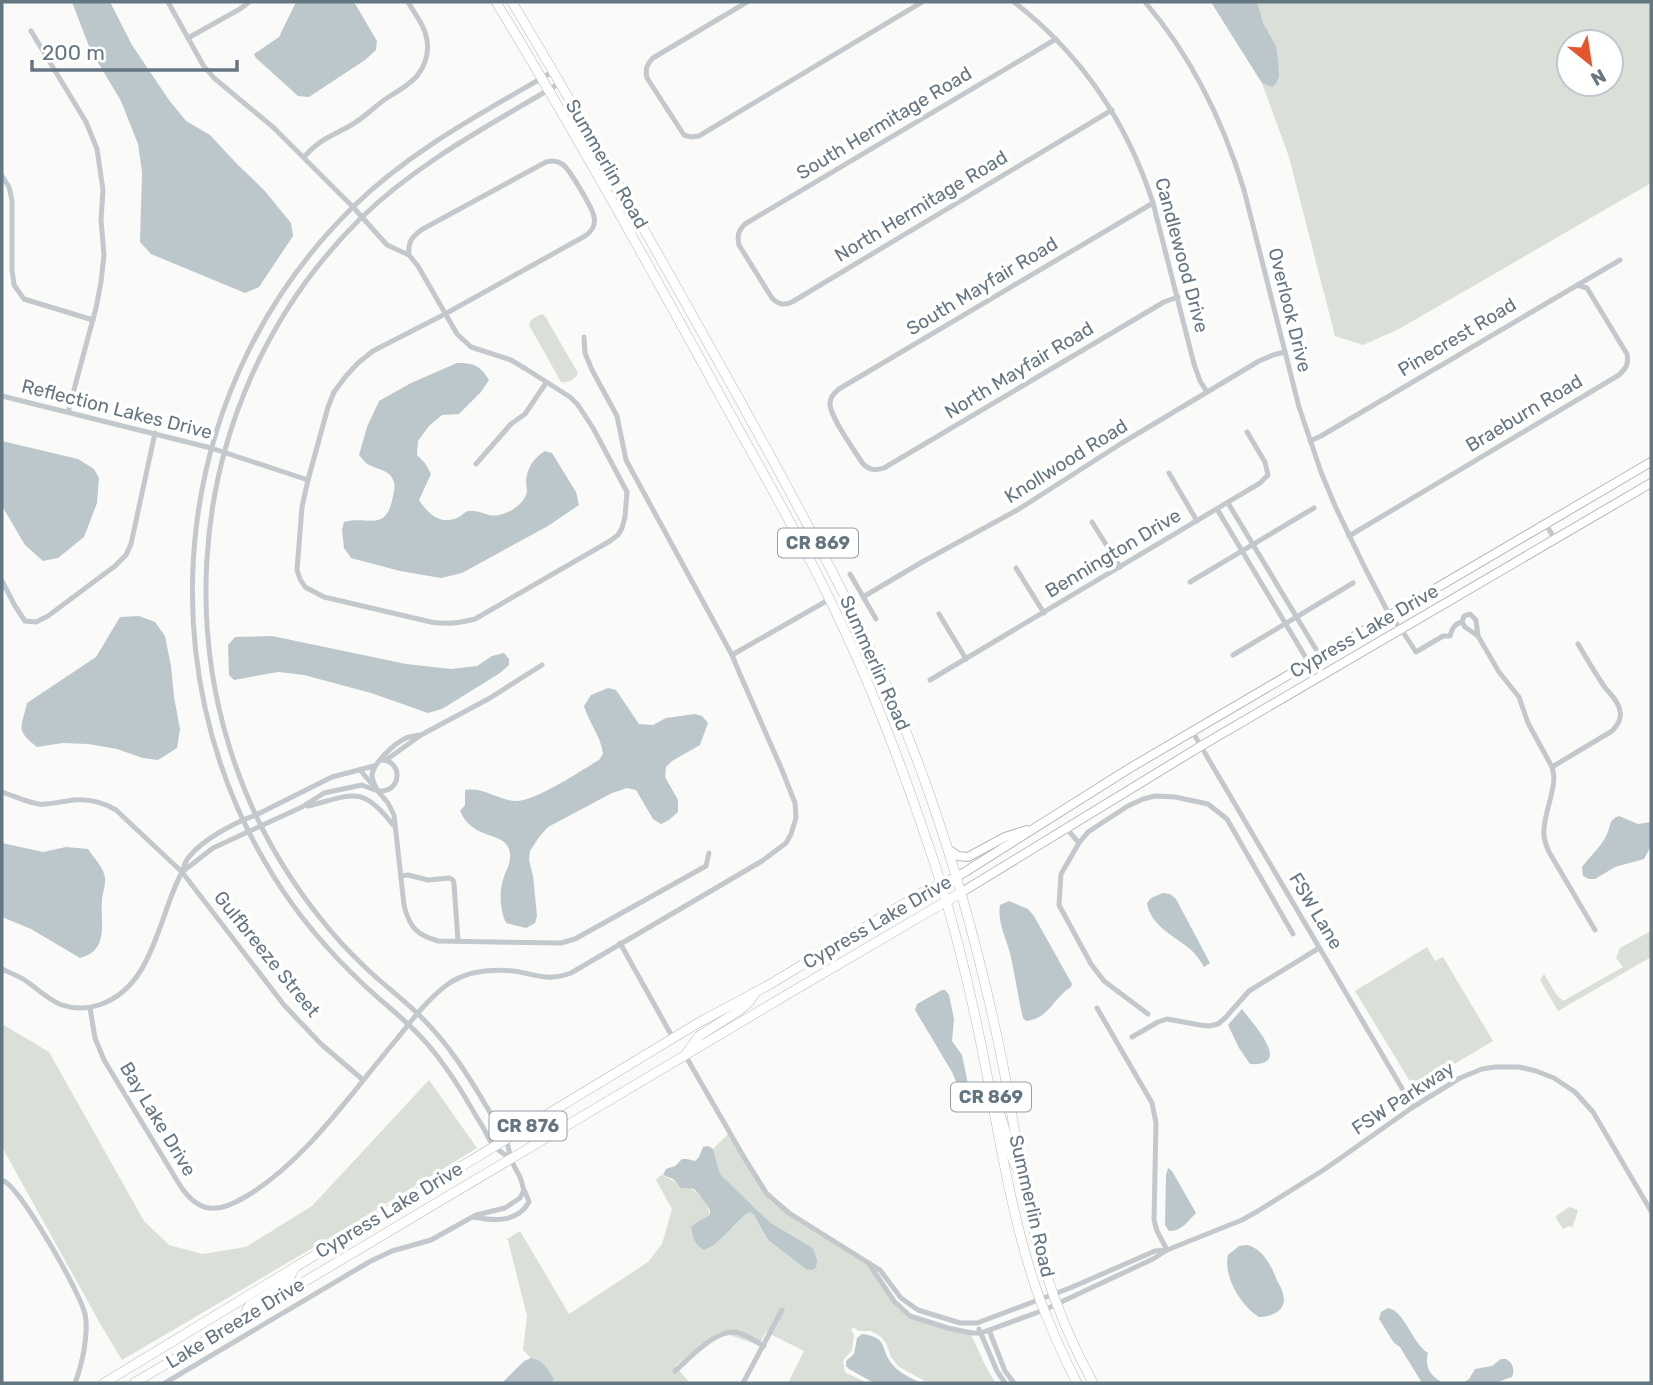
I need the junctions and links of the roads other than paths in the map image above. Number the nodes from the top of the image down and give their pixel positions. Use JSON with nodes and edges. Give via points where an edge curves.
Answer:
{"nodes":[{"id":1,"x":168,"y":2,"type":"edge"},
{"id":2,"x":249,"y":2,"type":"edge"},
{"id":3,"x":408,"y":2,"type":"edge"},
{"id":4,"x":496,"y":2,"type":"edge"},
{"id":5,"x":512,"y":2,"type":"edge"},
{"id":6,"x":747,"y":2,"type":"edge"},
{"id":7,"x":922,"y":2,"type":"edge"},
{"id":8,"x":1014,"y":2,"type":"edge"},
{"id":9,"x":1145,"y":2,"type":"edge"},
{"id":10,"x":31,"y":31,"type":"dead end"},
{"id":11,"x":188,"y":38,"type":"junction"},
{"id":12,"x":1056,"y":39,"type":"junction"},
{"id":13,"x":554,"y":71,"type":"junction"},
{"id":14,"x":542,"y":78,"type":"junction"},
{"id":15,"x":561,"y":83,"type":"junction"},
{"id":16,"x":549,"y":89,"type":"junction"},
{"id":17,"x":1112,"y":110,"type":"junction"},
{"id":18,"x":304,"y":157,"type":"junction"},
{"id":19,"x":2,"y":176,"type":"edge"},
{"id":20,"x":1153,"y":203,"type":"junction"},
{"id":21,"x":352,"y":207,"type":"junction"},
{"id":22,"x":361,"y":218,"type":"junction"},
{"id":23,"x":409,"y":255,"type":"junction"},
{"id":24,"x":1620,"y":260,"type":"dead end"},
{"id":25,"x":755,"y":272,"type":"joint"},
{"id":26,"x":1577,"y":285,"type":"junction"},
{"id":27,"x":1178,"y":297,"type":"junction"},
{"id":28,"x":445,"y":314,"type":"junction"},
{"id":29,"x":93,"y":320,"type":"junction"},
{"id":30,"x":584,"y":337,"type":"dead end"},
{"id":31,"x":1285,"y":352,"type":"junction"},
{"id":32,"x":546,"y":383,"type":"junction"},
{"id":33,"x":1207,"y":392,"type":"junction"},
{"id":34,"x":2,"y":396,"type":"edge"},
{"id":35,"x":68,"y":412,"type":"junction"},
{"id":36,"x":1247,"y":432,"type":"dead end"},
{"id":37,"x":155,"y":433,"type":"junction"},
{"id":38,"x":1310,"y":441,"type":"junction"},
{"id":39,"x":211,"y":448,"type":"junction"},
{"id":40,"x":224,"y":452,"type":"junction"},
{"id":41,"x":1651,"y":462,"type":"edge"},
{"id":42,"x":476,"y":464,"type":"dead end"},
{"id":43,"x":876,"y":470,"type":"joint"},
{"id":44,"x":1169,"y":474,"type":"dead end"},
{"id":45,"x":308,"y":480,"type":"junction"},
{"id":46,"x":1651,"y":482,"type":"edge"},
{"id":47,"x":1228,"y":503,"type":"junction"},
{"id":48,"x":1314,"y":508,"type":"dead end"},
{"id":49,"x":1217,"y":509,"type":"junction"},
{"id":50,"x":1197,"y":521,"type":"junction"},
{"id":51,"x":1092,"y":522,"type":"dead end"},
{"id":52,"x":1546,"y":524,"type":"junction"},
{"id":53,"x":1349,"y":536,"type":"junction"},
{"id":54,"x":1555,"y":540,"type":"junction"},
{"id":55,"x":1253,"y":545,"type":"junction"},
{"id":56,"x":1242,"y":551,"type":"junction"},
{"id":57,"x":1120,"y":567,"type":"junction"},
{"id":58,"x":1016,"y":568,"type":"dead end"},
{"id":59,"x":850,"y":575,"type":"dead end"},
{"id":60,"x":2,"y":581,"type":"edge"},
{"id":61,"x":1189,"y":582,"type":"dead end"},
{"id":62,"x":1353,"y":583,"type":"dead end"},
{"id":63,"x":863,"y":597,"type":"junction"},
{"id":64,"x":830,"y":599,"type":"junction"},
{"id":65,"x":1044,"y":612,"type":"junction"},
{"id":66,"x":939,"y":614,"type":"dead end"},
{"id":67,"x":1391,"y":615,"type":"junction"},
{"id":68,"x":1296,"y":618,"type":"junction"},
{"id":69,"x":876,"y":619,"type":"dead end"},
{"id":70,"x":1462,"y":622,"type":"junction"},
{"id":71,"x":1286,"y":624,"type":"junction"},
{"id":72,"x":1401,"y":628,"type":"junction"},
{"id":73,"x":1478,"y":636,"type":"junction"},
{"id":74,"x":1578,"y":644,"type":"dead end"},
{"id":75,"x":733,"y":655,"type":"junction"},
{"id":76,"x":1233,"y":655,"type":"dead end"},
{"id":77,"x":1320,"y":656,"type":"junction"},
{"id":78,"x":966,"y":659,"type":"junction"},
{"id":79,"x":1309,"y":663,"type":"junction"},
{"id":80,"x":542,"y":664,"type":"dead end"},
{"id":81,"x":930,"y":680,"type":"dead end"},
{"id":82,"x":1192,"y":731,"type":"junction"},
{"id":83,"x":1201,"y":746,"type":"junction"},
{"id":84,"x":383,"y":760,"type":"junction"},
{"id":85,"x":374,"y":766,"type":"junction"},
{"id":86,"x":1552,"y":767,"type":"junction"},
{"id":87,"x":359,"y":770,"type":"junction"},
{"id":88,"x":378,"y":791,"type":"junction"},
{"id":89,"x":2,"y":792,"type":"edge"},
{"id":90,"x":302,"y":807,"type":"junction"},
{"id":91,"x":256,"y":815,"type":"junction"},
{"id":92,"x":243,"y":819,"type":"junction"},
{"id":93,"x":261,"y":825,"type":"junction"},
{"id":94,"x":1039,"y":826,"type":"junction"},
{"id":95,"x":395,"y":828,"type":"junction"},
{"id":96,"x":1066,"y":828,"type":"junction"},
{"id":97,"x":248,"y":831,"type":"junction"},
{"id":98,"x":1079,"y":843,"type":"junction"},
{"id":99,"x":948,"y":849,"type":"junction"},
{"id":100,"x":709,"y":853,"type":"dead end"},
{"id":101,"x":1271,"y":866,"type":"junction"},
{"id":102,"x":182,"y":872,"type":"junction"},
{"id":103,"x":1259,"y":873,"type":"junction"},
{"id":104,"x":401,"y":876,"type":"junction"},
{"id":105,"x":957,"y":877,"type":"junction"},
{"id":106,"x":941,"y":884,"type":"junction"},
{"id":107,"x":962,"y":892,"type":"junction"},
{"id":108,"x":946,"y":902,"type":"junction"},
{"id":109,"x":1595,"y":930,"type":"dead end"},
{"id":110,"x":1293,"y":934,"type":"dead end"},
{"id":111,"x":458,"y":942,"type":"junction"},
{"id":112,"x":620,"y":943,"type":"junction"},
{"id":113,"x":1320,"y":948,"type":"junction"},
{"id":114,"x":2,"y":969,"type":"edge"},
{"id":115,"x":756,"y":991,"type":"junction"},
{"id":116,"x":90,"y":1008,"type":"junction"},
{"id":117,"x":1097,"y":1008,"type":"dead end"},
{"id":118,"x":418,"y":1014,"type":"junction"},
{"id":119,"x":1148,"y":1014,"type":"dead end"},
{"id":120,"x":408,"y":1024,"type":"junction"},
{"id":121,"x":1132,"y":1037,"type":"dead end"},
{"id":122,"x":673,"y":1038,"type":"junction"},
{"id":123,"x":685,"y":1055,"type":"junction"},
{"id":124,"x":362,"y":1079,"type":"junction"},
{"id":125,"x":991,"y":1096,"type":"junction"},
{"id":126,"x":1413,"y":1107,"type":"junction"},
{"id":127,"x":506,"y":1139,"type":"junction"},
{"id":128,"x":494,"y":1146,"type":"junction"},
{"id":129,"x":511,"y":1159,"type":"junction"},
{"id":130,"x":1022,"y":1176,"type":"junction"},
{"id":131,"x":2,"y":1182,"type":"edge"},
{"id":132,"x":524,"y":1190,"type":"junction"},
{"id":133,"x":1651,"y":1211,"type":"edge"},
{"id":134,"x":473,"y":1217,"type":"junction"},
{"id":135,"x":1167,"y":1250,"type":"junction"},
{"id":136,"x":869,"y":1264,"type":"junction"},
{"id":137,"x":295,"y":1267,"type":"junction"},
{"id":138,"x":1055,"y":1299,"type":"junction"},
{"id":139,"x":1040,"y":1300,"type":"junction"},
{"id":140,"x":782,"y":1310,"type":"dead end"},
{"id":141,"x":1044,"y":1310,"type":"junction"},
{"id":142,"x":243,"y":1317,"type":"junction"},
{"id":143,"x":985,"y":1320,"type":"junction"},
{"id":144,"x":977,"y":1323,"type":"junction"},
{"id":145,"x":989,"y":1330,"type":"junction"},
{"id":146,"x":981,"y":1333,"type":"junction"},
{"id":147,"x":764,"y":1346,"type":"junction"},
{"id":148,"x":675,"y":1371,"type":"dead end"},
{"id":149,"x":75,"y":1383,"type":"edge"},
{"id":150,"x":104,"y":1383,"type":"edge"},
{"id":151,"x":134,"y":1383,"type":"edge"},
{"id":152,"x":164,"y":1383,"type":"edge"},
{"id":153,"x":743,"y":1383,"type":"edge"},
{"id":154,"x":1004,"y":1383,"type":"edge"},
{"id":155,"x":1014,"y":1383,"type":"edge"},
{"id":156,"x":1077,"y":1383,"type":"edge"},
{"id":157,"x":1093,"y":1383,"type":"edge"}],
"edges":[{"from":1,"to":11,"type":"street"},
{"from":2,"to":11,"type":"street"},
{"from":3,"to":18,"type":"street","via":[[427,39],[419,73]]},
{"from":4,"to":14,"type":"main road","name":"Summerlin Road","number":"CR 869"},
{"from":5,"to":13,"type":"main road","name":"Summerlin Road","number":"CR 869"},
{"from":6,"to":7,"type":"street","via":[[648,63],[647,78],[684,135],[699,136]]},
{"from":8,"to":12,"type":"street","name":"Candlewood Drive"},
{"from":9,"to":31,"type":"street","name":"Overlook Drive","via":[[1196,74],[1234,157]]},
{"from":10,"to":29,"type":"street","via":[[86,122],[97,149],[104,255]]},
{"from":11,"to":18,"type":"street","via":[[214,78]]},
{"from":12,"to":17,"type":"street","name":"Candlewood Drive"},
{"from":12,"to":25,"type":"street","name":"South Hermitage Road","via":[[745,224],[738,241]]},
{"from":13,"to":14,"type":"street"},
{"from":13,"to":15,"type":"main road","name":"Summerlin Road","number":"CR 869"},
{"from":14,"to":16,"type":"main road","name":"Summerlin Road","number":"CR 869"},
{"from":14,"to":21,"type":"street","via":[[418,153]]},
{"from":15,"to":16,"type":"street"},
{"from":15,"to":99,"type":"main road","name":"Summerlin Road","number":"CR 869","via":[[843,590],[919,763]]},
{"from":16,"to":22,"type":"street","via":[[426,164]]},
{"from":16,"to":64,"type":"main road","name":"Summerlin Road","number":"CR 869"},
{"from":17,"to":20,"type":"street","name":"Candlewood Drive","via":[[1137,158]]},
{"from":17,"to":25,"type":"street","name":"North Hermitage Road","via":[[792,302],[777,303]]},
{"from":18,"to":21,"type":"street"},
{"from":19,"to":29,"type":"street","via":[[12,200],[14,285],[23,299]]},
{"from":20,"to":27,"type":"street","name":"Candlewood Drive"},
{"from":20,"to":43,"type":"street","name":"South Mayfair Road","via":[[833,394],[831,412],[863,464]]},
{"from":21,"to":22,"type":"street"},
{"from":21,"to":39,"type":"street","via":[[309,256],[264,322],[228,395]]},
{"from":22,"to":23,"type":"street","via":[[387,245]]},
{"from":22,"to":40,"type":"street","via":[[323,261],[270,338]]},
{"from":23,"to":28,"type":"street"},
{"from":23,"to":28,"type":"street","via":[[408,244],[421,230],[546,162],[554,160],[566,167],[595,218],[590,232]]},
{"from":24,"to":26,"type":"street","name":"Pinecrest Road"},
{"from":26,"to":38,"type":"street","name":"Pinecrest Road"},
{"from":26,"to":53,"type":"street","name":"Braeburn Road","via":[[1587,288],[1627,354],[1625,369]]},
{"from":27,"to":33,"type":"street","name":"Candlewood Drive","via":[[1197,373]]},
{"from":27,"to":43,"type":"street","name":"North Mayfair Road"},
{"from":28,"to":32,"type":"street","via":[[471,346],[511,360]]},
{"from":28,"to":45,"type":"street","via":[[373,351],[346,376],[328,407]]},
{"from":29,"to":35,"type":"street"},
{"from":30,"to":75,"type":"street","name":"Bay Lake Drive","via":[[589,365],[617,416],[630,469]]},
{"from":31,"to":33,"type":"street","name":"Knollwood Road","via":[[1259,361]]},
{"from":31,"to":38,"type":"street","name":"Overlook Drive"},
{"from":32,"to":42,"type":"street","via":[[525,414],[510,424]]},
{"from":32,"to":45,"type":"street","via":[[570,397],[585,415],[627,492],[622,528],[600,547],[475,619],[431,622],[324,597],[305,587],[297,570]]},
{"from":33,"to":63,"type":"street","name":"Knollwood Road","via":[[1020,509]]},
{"from":34,"to":35,"type":"street","name":"Reflection Lakes Drive"},
{"from":35,"to":37,"type":"street","name":"Reflection Lakes Drive"},
{"from":36,"to":47,"type":"street","name":"Bennington Drive","via":[[1268,475]]},
{"from":37,"to":39,"type":"street","name":"Reflection Lakes Drive"},
{"from":37,"to":60,"type":"street","via":[[131,544],[115,566],[36,622],[25,621]]},
{"from":38,"to":53,"type":"street","name":"Overlook Drive"},
{"from":39,"to":40,"type":"street","name":"Reflection Lakes Drive"},
{"from":39,"to":92,"type":"street","via":[[193,548],[193,632],[210,730]]},
{"from":40,"to":45,"type":"street","name":"Reflection Lakes Drive"},
{"from":40,"to":91,"type":"street","via":[[208,537],[207,637],[223,727]]},
{"from":41,"to":52,"type":"main road","name":"Cypress Lake Drive","number":"CR 876"},
{"from":44,"to":50,"type":"street"},
{"from":46,"to":54,"type":"main road","name":"Cypress Lake Drive","number":"CR 876"},
{"from":47,"to":49,"type":"street","name":"Bennington Drive"},
{"from":47,"to":55,"type":"street"},
{"from":48,"to":55,"type":"street"},
{"from":49,"to":50,"type":"street","name":"Bennington Drive"},
{"from":49,"to":56,"type":"street"},
{"from":50,"to":57,"type":"street","name":"Bennington Drive"},
{"from":51,"to":57,"type":"street"},
{"from":52,"to":54,"type":"street"},
{"from":52,"to":67,"type":"main road","name":"Cypress Lake Drive","number":"CR 876"},
{"from":53,"to":67,"type":"street","name":"Overlook Drive"},
{"from":54,"to":72,"type":"main road","name":"Cypress Lake Drive","number":"CR 876"},
{"from":55,"to":56,"type":"street"},
{"from":55,"to":68,"type":"street"},
{"from":56,"to":61,"type":"street"},
{"from":56,"to":71,"type":"street"},
{"from":57,"to":65,"type":"street","name":"Bennington Drive"},
{"from":58,"to":65,"type":"street"},
{"from":59,"to":63,"type":"street"},
{"from":62,"to":68,"type":"street"},
{"from":63,"to":69,"type":"street"},
{"from":64,"to":75,"type":"street"},
{"from":64,"to":106,"type":"main road","name":"Summerlin Road","number":"CR 869","via":[[869,685]]},
{"from":65,"to":78,"type":"street","name":"Bennington Drive"},
{"from":66,"to":78,"type":"street"},
{"from":67,"to":72,"type":"street","name":"Overlook Drive"},
{"from":67,"to":77,"type":"main road","name":"Cypress Lake Drive","number":"CR 876"},
{"from":68,"to":71,"type":"street"},
{"from":68,"to":77,"type":"street"},
{"from":70,"to":72,"type":"street","name":"Overlook Drive","via":[[1452,628],[1450,636],[1416,652]]},
{"from":70,"to":73,"type":"street"},
{"from":70,"to":73,"type":"street","via":[[1467,614],[1473,616]]},
{"from":71,"to":76,"type":"street"},
{"from":71,"to":79,"type":"street"},
{"from":72,"to":83,"type":"main road","name":"Cypress Lake Drive","number":"CR 876"},
{"from":73,"to":86,"type":"street","via":[[1519,697]]},
{"from":74,"to":86,"type":"street","via":[[1615,700],[1619,721],[1612,731]]},
{"from":75,"to":112,"type":"street","name":"Bay Lake Drive","via":[[795,803],[795,824],[778,850]]},
{"from":77,"to":79,"type":"main road","name":"Cypress Lake Drive","number":"CR 876"},
{"from":78,"to":81,"type":"street","name":"Bennington Drive"},
{"from":79,"to":82,"type":"main road","name":"Cypress Lake Drive","number":"CR 876"},
{"from":80,"to":84,"type":"street","via":[[490,698],[421,735],[407,737]]},
{"from":82,"to":83,"type":"street","name":"FSW Lane"},
{"from":82,"to":94,"type":"main road","name":"Cypress Lake Drive","number":"CR 876"},
{"from":83,"to":96,"type":"main road","name":"Cypress Lake Drive","number":"CR 876"},
{"from":83,"to":101,"type":"street","name":"FSW Lane"},
{"from":84,"to":85,"type":"street"},
{"from":84,"to":88,"type":"street","via":[[394,766],[396,782],[386,792]]},
{"from":85,"to":87,"type":"street"},
{"from":85,"to":88,"type":"street","via":[[373,782]]},
{"from":86,"to":109,"type":"street","via":[[1544,840]]},
{"from":87,"to":88,"type":"street"},
{"from":87,"to":91,"type":"street","via":[[332,777]]},
{"from":88,"to":90,"type":"street","via":[[362,785],[337,790]]},
{"from":88,"to":95,"type":"street","via":[[394,815]]},
{"from":89,"to":102,"type":"street","name":"Gulfbreeze Street","via":[[37,804],[92,800],[107,805]]},
{"from":90,"to":93,"type":"street"},
{"from":90,"to":95,"type":"street","via":[[353,795],[376,805]]},
{"from":91,"to":92,"type":"street"},
{"from":91,"to":93,"type":"street"},
{"from":92,"to":97,"type":"street"},
{"from":92,"to":102,"type":"street","via":[[195,850]]},
{"from":93,"to":97,"type":"street"},
{"from":93,"to":118,"type":"street","via":[[321,920]]},
{"from":94,"to":99,"type":"main road","via":[[1005,837],[968,857]]},
{"from":94,"to":105,"type":"main road","name":"Cypress Lake Drive","number":"CR 876"},
{"from":95,"to":104,"type":"street"},
{"from":96,"to":98,"type":"street"},
{"from":96,"to":107,"type":"main road","name":"Cypress Lake Drive","number":"CR 876"},
{"from":97,"to":102,"type":"street","via":[[213,848]]},
{"from":97,"to":120,"type":"street","via":[[309,926]]},
{"from":98,"to":103,"type":"street","via":[[1135,803],[1156,796],[1175,797],[1208,804],[1227,819]]},
{"from":98,"to":119,"type":"street","via":[[1061,874],[1059,905],[1104,981]]},
{"from":99,"to":105,"type":"main road","name":"Summerlin Road","number":"CR 869"},
{"from":100,"to":111,"type":"street","via":[[706,866],[575,939],[561,943]]},
{"from":101,"to":103,"type":"street"},
{"from":101,"to":113,"type":"street","name":"FSW Lane"},
{"from":102,"to":116,"type":"street","via":[[157,939],[128,989]]},
{"from":102,"to":124,"type":"street","name":"Gulfbreeze Street","via":[[284,1005]]},
{"from":103,"to":110,"type":"street"},
{"from":104,"to":111,"type":"street","via":[[407,918],[414,929],[424,937]]},
{"from":104,"to":111,"type":"street","via":[[453,880]]},
{"from":105,"to":106,"type":"main road","name":"Cypress Lake Drive","number":"CR 876"},
{"from":105,"to":107,"type":"main road","name":"Summerlin Road","number":"CR 869"},
{"from":106,"to":108,"type":"main road","name":"Summerlin Road","number":"CR 869"},
{"from":106,"to":115,"type":"main road","name":"Cypress Lake Drive","number":"CR 876"},
{"from":107,"to":108,"type":"main road","name":"Cypress Lake Drive","number":"CR 876"},
{"from":107,"to":130,"type":"main road","name":"Summerlin Road","number":"CR 869","via":[[998,1042]]},
{"from":108,"to":123,"type":"main road","name":"Cypress Lake Drive","number":"CR 876"},
{"from":108,"to":125,"type":"main road","name":"Summerlin Road","number":"CR 869"},
{"from":112,"to":118,"type":"street","name":"Bay Lake Drive","via":[[562,977],[485,971],[457,979]]},
{"from":112,"to":122,"type":"street"},
{"from":113,"to":121,"type":"street","via":[[1249,991],[1218,1024],[1167,1019]]},
{"from":113,"to":126,"type":"street","name":"FSW Lane"},
{"from":114,"to":116,"type":"street","via":[[55,1002]]},
{"from":115,"to":122,"type":"main road","name":"Cypress Lake Drive","number":"CR 876"},
{"from":115,"to":123,"type":"main road","via":[[740,1010],[699,1036]]},
{"from":116,"to":124,"type":"street","name":"Bay Lake Drive","via":[[104,1060],[186,1195],[211,1209],[236,1202],[276,1175]]},
{"from":117,"to":135,"type":"street","via":[[1152,1103],[1156,1123],[1154,1220]]},
{"from":118,"to":120,"type":"street","name":"Bay Lake Drive"},
{"from":118,"to":127,"type":"street","via":[[461,1065]]},
{"from":120,"to":124,"type":"street","name":"Bay Lake Drive"},
{"from":120,"to":128,"type":"street","via":[[444,1065]]},
{"from":122,"to":127,"type":"main road","name":"Cypress Lake Drive","number":"CR 876"},
{"from":123,"to":129,"type":"main road","name":"Cypress Lake Drive","number":"CR 876"},
{"from":123,"to":136,"type":"street","via":[[767,1194]]},
{"from":125,"to":130,"type":"main road","via":[[1002,1117],[1013,1163]]},
{"from":125,"to":139,"type":"main road","name":"Summerlin Road","number":"CR 869","via":[[1015,1212]]},
{"from":126,"to":133,"type":"street","name":"FSW Parkway","via":[[1482,1069],[1519,1068],[1550,1076],[1587,1105]]},
{"from":126,"to":135,"type":"street","name":"FSW Parkway","via":[[1258,1211]]},
{"from":127,"to":128,"type":"main road","name":"Cypress Lake Drive","number":"CR 876"},
{"from":127,"to":129,"type":"street"},
{"from":128,"to":129,"type":"street"},
{"from":128,"to":137,"type":"main road","name":"Cypress Lake Drive","number":"CR 876"},
{"from":129,"to":132,"type":"street"},
{"from":129,"to":142,"type":"main road","name":"Cypress Lake Drive","number":"CR 876"},
{"from":130,"to":138,"type":"main road","name":"Summerlin Road","number":"CR 869"},
{"from":131,"to":149,"type":"street","via":[[11,1184],[32,1215],[85,1315],[82,1363]]},
{"from":132,"to":134,"type":"street","name":"Lake Breeze Drive","via":[[505,1208]]},
{"from":132,"to":134,"type":"street","name":"Lake Breeze Drive","via":[[529,1202],[515,1216]]},
{"from":134,"to":152,"type":"street","name":"Lake Breeze Drive","via":[[430,1240],[369,1262]]},
{"from":135,"to":138,"type":"street","name":"FSW Parkway"},
{"from":135,"to":138,"type":"street","name":"FSW Parkway","via":[[1155,1251]]},
{"from":136,"to":144,"type":"street","via":[[880,1269],[901,1298],[918,1310],[960,1323]]},
{"from":136,"to":146,"type":"street","via":[[910,1316]]},
{"from":137,"to":142,"type":"main road","via":[[288,1281],[249,1306]]},
{"from":137,"to":150,"type":"main road","name":"Cypress Lake Drive","number":"CR 876"},
{"from":138,"to":139,"type":"street","name":"FSW Parkway"},
{"from":138,"to":141,"type":"street","name":"FSW Parkway"},
{"from":138,"to":157,"type":"main road","name":"Summerlin Road","number":"CR 869"},
{"from":139,"to":141,"type":"main road","name":"Summerlin Road","number":"CR 869"},
{"from":139,"to":143,"type":"street","name":"FSW Parkway"},
{"from":140,"to":147,"type":"street"},
{"from":141,"to":145,"type":"street","name":"FSW Parkway"},
{"from":141,"to":156,"type":"main road","name":"Summerlin Road","number":"CR 869"},
{"from":142,"to":151,"type":"main road","name":"Cypress Lake Drive","number":"CR 876"},
{"from":143,"to":144,"type":"street","name":"FSW Parkway"},
{"from":143,"to":145,"type":"street"},
{"from":144,"to":146,"type":"street"},
{"from":145,"to":146,"type":"street","name":"FSW Parkway"},
{"from":145,"to":155,"type":"street"},
{"from":146,"to":154,"type":"street"},
{"from":147,"to":148,"type":"street","via":[[738,1333],[720,1334]]},
{"from":147,"to":153,"type":"street"}]}
